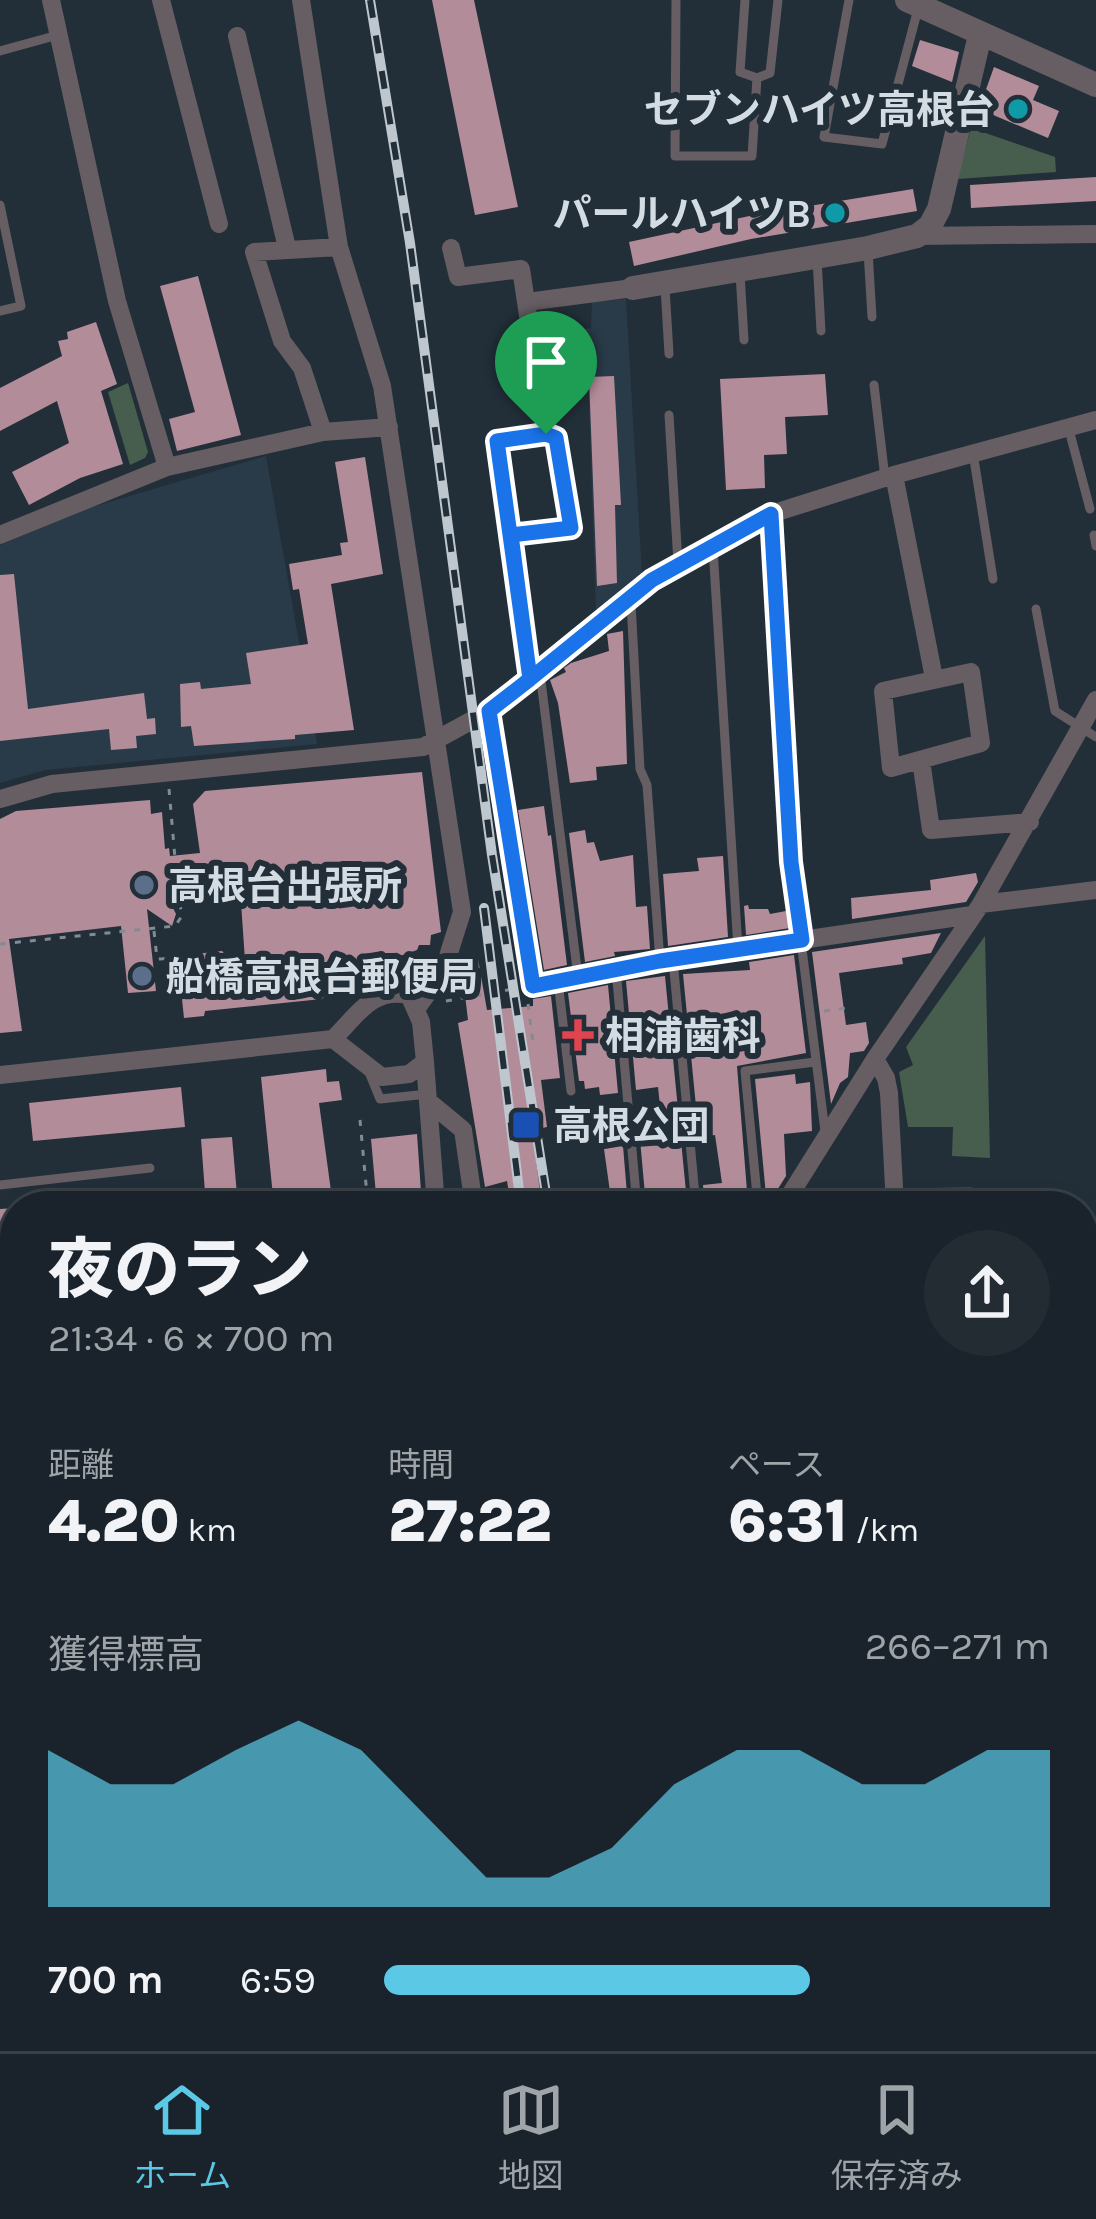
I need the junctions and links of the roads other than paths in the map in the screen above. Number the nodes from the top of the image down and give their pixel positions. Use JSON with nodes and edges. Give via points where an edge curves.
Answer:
{"nodes":[{"id":1,"x":51,"y":0,"type":"edge"},
{"id":2,"x":161,"y":0,"type":"edge"},
{"id":3,"x":302,"y":0,"type":"edge"},
{"id":4,"x":676,"y":0,"type":"edge"},
{"id":5,"x":745,"y":0,"type":"edge"},
{"id":6,"x":778,"y":0,"type":"edge"},
{"id":7,"x":849,"y":0,"type":"edge"},
{"id":8,"x":921,"y":3,"type":"edge"},
{"id":9,"x":980,"y":34,"type":"junction"},
{"id":10,"x":58,"y":35,"type":"junction"},
{"id":11,"x":237,"y":36,"type":"dead end"},
{"id":12,"x":0,"y":51,"type":"edge"},
{"id":13,"x":758,"y":78,"type":"junction"},
{"id":14,"x":1096,"y":86,"type":"edge"},
{"id":15,"x":0,"y":205,"type":"edge"},
{"id":16,"x":219,"y":224,"type":"dead end"},
{"id":17,"x":1096,"y":234,"type":"edge"},
{"id":18,"x":916,"y":236,"type":"junction"},
{"id":19,"x":340,"y":247,"type":"junction"},
{"id":20,"x":286,"y":248,"type":"junction"},
{"id":21,"x":451,"y":248,"type":"dead end"},
{"id":22,"x":868,"y":248,"type":"junction"},
{"id":23,"x":816,"y":256,"type":"junction"},
{"id":24,"x":740,"y":269,"type":"junction"},
{"id":25,"x":665,"y":284,"type":"junction"},
{"id":26,"x":633,"y":288,"type":"joint"},
{"id":27,"x":527,"y":302,"type":"junction"},
{"id":28,"x":0,"y":311,"type":"edge"},
{"id":29,"x":872,"y":317,"type":"dead end"},
{"id":30,"x":821,"y":331,"type":"dead end"},
{"id":31,"x":744,"y":340,"type":"dead end"},
{"id":32,"x":669,"y":354,"type":"dead end"},
{"id":33,"x":874,"y":385,"type":"dead end"},
{"id":34,"x":669,"y":415,"type":"dead end"},
{"id":35,"x":1096,"y":420,"type":"edge"},
{"id":36,"x":389,"y":427,"type":"junction"},
{"id":37,"x":1068,"y":427,"type":"junction"},
{"id":38,"x":322,"y":432,"type":"junction"},
{"id":39,"x":546,"y":434,"type":"junction"},
{"id":40,"x":973,"y":453,"type":"junction"},
{"id":41,"x":167,"y":466,"type":"junction"},
{"id":42,"x":890,"y":476,"type":"junction"},
{"id":43,"x":1090,"y":509,"type":"dead end"},
{"id":44,"x":771,"y":514,"type":"junction"},
{"id":45,"x":0,"y":535,"type":"edge"},
{"id":46,"x":511,"y":535,"type":"junction"},
{"id":47,"x":713,"y":544,"type":"junction"},
{"id":48,"x":678,"y":563,"type":"junction"},
{"id":49,"x":993,"y":579,"type":"dead end"},
{"id":50,"x":630,"y":596,"type":"junction"},
{"id":51,"x":1036,"y":609,"type":"dead end"},
{"id":52,"x":535,"y":675,"type":"junction"},
{"id":53,"x":934,"y":678,"type":"junction"},
{"id":54,"x":1096,"y":700,"type":"edge"},
{"id":55,"x":489,"y":711,"type":"junction"},
{"id":56,"x":1088,"y":732,"type":"edge"},
{"id":57,"x":434,"y":742,"type":"junction"},
{"id":58,"x":921,"y":760,"type":"junction"},
{"id":59,"x":0,"y":799,"type":"edge"},
{"id":60,"x":1030,"y":822,"type":"junction"},
{"id":61,"x":1096,"y":890,"type":"edge"},
{"id":62,"x":976,"y":909,"type":"junction"},
{"id":63,"x":802,"y":940,"type":"junction"},
{"id":64,"x":738,"y":950,"type":"junction"},
{"id":65,"x":667,"y":960,"type":"junction"},
{"id":66,"x":616,"y":969,"type":"junction"},
{"id":67,"x":568,"y":979,"type":"junction"},
{"id":68,"x":413,"y":1001,"type":"junction"},
{"id":69,"x":340,"y":1032,"type":"junction"},
{"id":70,"x":875,"y":1059,"type":"junction"},
{"id":71,"x":424,"y":1062,"type":"junction"},
{"id":72,"x":815,"y":1062,"type":"junction"},
{"id":73,"x":363,"y":1063,"type":"junction"},
{"id":74,"x":0,"y":1075,"type":"edge"},
{"id":75,"x":571,"y":1091,"type":"dead end"},
{"id":76,"x":428,"y":1098,"type":"junction"},
{"id":77,"x":826,"y":1136,"type":"junction"},
{"id":78,"x":150,"y":1168,"type":"dead end"},
{"id":79,"x":0,"y":1184,"type":"edge"},
{"id":80,"x":435,"y":1191,"type":"edge"},
{"id":81,"x":472,"y":1191,"type":"edge"},
{"id":82,"x":636,"y":1191,"type":"edge"},
{"id":83,"x":694,"y":1191,"type":"edge"},
{"id":84,"x":757,"y":1191,"type":"edge"},
{"id":85,"x":792,"y":1191,"type":"edge"},
{"id":86,"x":895,"y":1191,"type":"edge"}],
"edges":[{"from":1,"to":10,"type":"street"},
{"from":2,"to":16,"type":"street"},
{"from":3,"to":19,"type":"street"},
{"from":4,"to":13,"type":"lane","via":[[675,156],[752,156]]},
{"from":5,"to":13,"type":"lane","via":[[740,72]]},
{"from":6,"to":13,"type":"lane","via":[[770,74]]},
{"from":7,"to":8,"type":"lane","via":[[824,137],[882,144]]},
{"from":8,"to":9,"type":"street"},
{"from":9,"to":14,"type":"street"},
{"from":9,"to":18,"type":"street","via":[[940,209]]},
{"from":10,"to":12,"type":"lane"},
{"from":10,"to":41,"type":"street","via":[[117,301]]},
{"from":11,"to":20,"type":"street"},
{"from":15,"to":28,"type":"lane","via":[[21,306]]},
{"from":17,"to":18,"type":"street"},
{"from":18,"to":22,"type":"street"},
{"from":19,"to":20,"type":"street"},
{"from":19,"to":36,"type":"street"},
{"from":20,"to":38,"type":"street","via":[[254,252]]},
{"from":21,"to":27,"type":"street","via":[[458,277],[520,269]]},
{"from":22,"to":23,"type":"street"},
{"from":22,"to":29,"type":"lane"},
{"from":23,"to":24,"type":"street"},
{"from":23,"to":30,"type":"lane"},
{"from":24,"to":25,"type":"street"},
{"from":24,"to":31,"type":"lane"},
{"from":25,"to":26,"type":"street"},
{"from":25,"to":32,"type":"lane"},
{"from":26,"to":27,"type":"street"},
{"from":27,"to":39,"type":"street"},
{"from":33,"to":42,"type":"lane"},
{"from":34,"to":48,"type":"lane"},
{"from":35,"to":37,"type":"street"},
{"from":36,"to":38,"type":"street"},
{"from":36,"to":57,"type":"street"},
{"from":37,"to":40,"type":"street"},
{"from":37,"to":43,"type":"lane"},
{"from":38,"to":41,"type":"street"},
{"from":39,"to":46,"type":"street","via":[[497,441]]},
{"from":39,"to":46,"type":"street","via":[[556,438],[571,528]]},
{"from":40,"to":42,"type":"street"},
{"from":40,"to":49,"type":"lane"},
{"from":41,"to":45,"type":"street"},
{"from":42,"to":44,"type":"street"},
{"from":42,"to":53,"type":"street"},
{"from":44,"to":47,"type":"street"},
{"from":44,"to":63,"type":"lane"},
{"from":46,"to":52,"type":"street"},
{"from":47,"to":48,"type":"street"},
{"from":47,"to":64,"type":"lane"},
{"from":48,"to":50,"type":"street"},
{"from":50,"to":52,"type":"street"},
{"from":50,"to":65,"type":"lane","via":[[640,769]]},
{"from":51,"to":56,"type":"lane","via":[[1055,711]]},
{"from":52,"to":55,"type":"street"},
{"from":52,"to":67,"type":"lane"},
{"from":53,"to":58,"type":"street","via":[[883,691],[891,768]]},
{"from":53,"to":58,"type":"street","via":[[971,672],[981,743]]},
{"from":54,"to":56,"type":"street"},
{"from":55,"to":57,"type":"street"},
{"from":55,"to":67,"type":"street","via":[[533,986]]},
{"from":56,"to":60,"type":"street"},
{"from":57,"to":59,"type":"street","via":[[52,784]]},
{"from":57,"to":68,"type":"street","via":[[463,912],[436,993]]},
{"from":58,"to":60,"type":"street","via":[[931,830]]},
{"from":60,"to":62,"type":"street"},
{"from":61,"to":62,"type":"street"},
{"from":62,"to":63,"type":"street"},
{"from":62,"to":70,"type":"street"},
{"from":63,"to":64,"type":"street"},
{"from":63,"to":72,"type":"lane"},
{"from":64,"to":65,"type":"street"},
{"from":65,"to":66,"type":"street"},
{"from":65,"to":83,"type":"lane"},
{"from":66,"to":67,"type":"street"},
{"from":66,"to":82,"type":"lane"},
{"from":67,"to":75,"type":"lane"},
{"from":68,"to":69,"type":"street","via":[[393,991],[367,1001]]},
{"from":68,"to":71,"type":"street"},
{"from":69,"to":73,"type":"street"},
{"from":69,"to":74,"type":"street"},
{"from":70,"to":77,"type":"street"},
{"from":70,"to":86,"type":"street","via":[[889,1093]]},
{"from":71,"to":73,"type":"street","via":[[409,1074],[382,1077]]},
{"from":71,"to":76,"type":"street"},
{"from":72,"to":77,"type":"lane"},
{"from":72,"to":84,"type":"lane","via":[[746,1071]]},
{"from":73,"to":76,"type":"lane","via":[[380,1099]]},
{"from":76,"to":80,"type":"street"},
{"from":76,"to":81,"type":"street","via":[[463,1130]]},
{"from":77,"to":85,"type":"street"},
{"from":78,"to":79,"type":"lane"}]}
